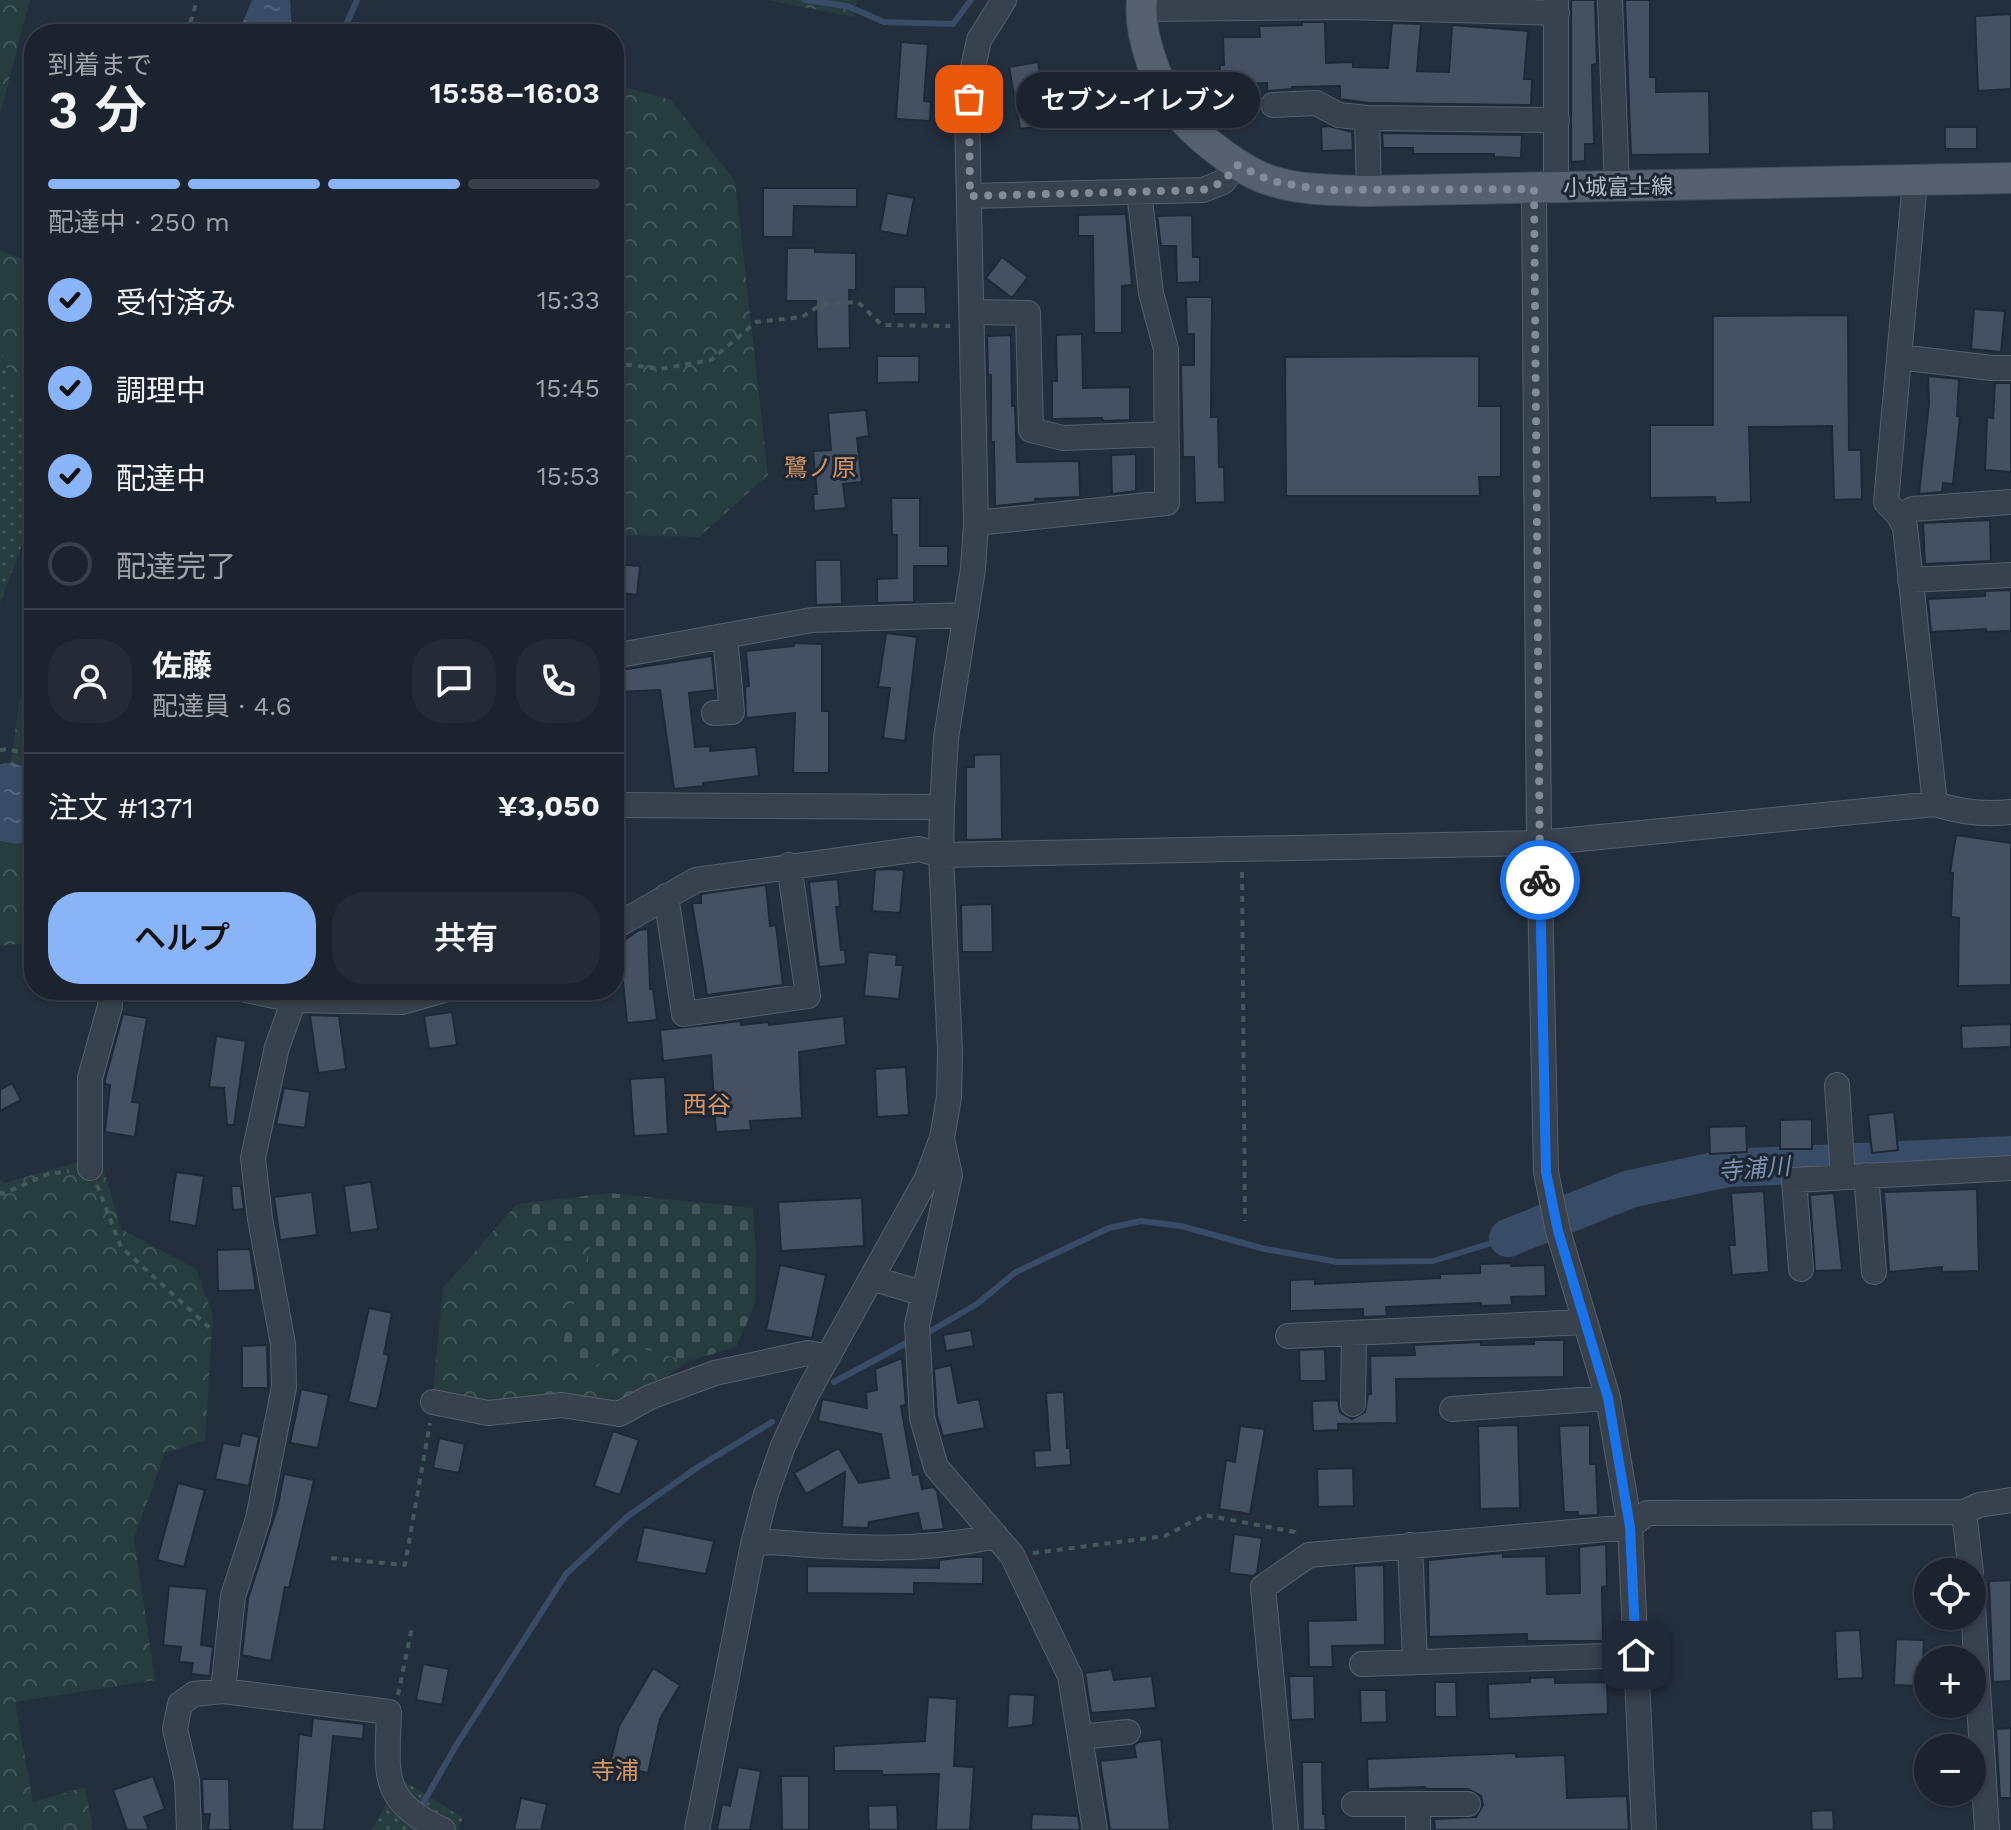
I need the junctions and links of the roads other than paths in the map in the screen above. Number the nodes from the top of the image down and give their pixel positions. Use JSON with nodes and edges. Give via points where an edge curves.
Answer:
{"nodes":[{"id":1,"x":1004,"y":0,"type":"edge"},
{"id":2,"x":1610,"y":0,"type":"edge"},
{"id":3,"x":1372,"y":4,"type":"edge"},
{"id":4,"x":1141,"y":5,"type":"edge"},
{"id":5,"x":1557,"y":7,"type":"edge"},
{"id":6,"x":1273,"y":105,"type":"dead end"},
{"id":7,"x":1367,"y":118,"type":"junction"},
{"id":8,"x":1557,"y":120,"type":"junction"},
{"id":9,"x":1237,"y":165,"type":"junction"},
{"id":10,"x":2011,"y":178,"type":"edge"},
{"id":11,"x":1915,"y":181,"type":"junction"},
{"id":12,"x":1617,"y":187,"type":"junction"},
{"id":13,"x":1545,"y":189,"type":"junction"},
{"id":14,"x":1369,"y":191,"type":"junction"},
{"id":15,"x":1139,"y":192,"type":"junction"},
{"id":16,"x":970,"y":196,"type":"junction"},
{"id":17,"x":972,"y":319,"type":"junction"},
{"id":18,"x":1899,"y":357,"type":"junction"},
{"id":19,"x":2011,"y":368,"type":"edge"},
{"id":20,"x":1166,"y":434,"type":"junction"},
{"id":21,"x":2011,"y":502,"type":"edge"},
{"id":22,"x":1899,"y":516,"type":"junction"},
{"id":23,"x":976,"y":523,"type":"junction"},
{"id":24,"x":2011,"y":575,"type":"edge"},
{"id":25,"x":1910,"y":580,"type":"junction"},
{"id":26,"x":966,"y":615,"type":"junction"},
{"id":27,"x":725,"y":636,"type":"junction"},
{"id":28,"x":624,"y":654,"type":"edge"},
{"id":29,"x":714,"y":713,"type":"dead end"},
{"id":30,"x":1935,"y":804,"type":"junction"},
{"id":31,"x":624,"y":805,"type":"edge"},
{"id":32,"x":942,"y":807,"type":"junction"},
{"id":33,"x":2011,"y":812,"type":"edge"},
{"id":34,"x":1539,"y":843,"type":"junction"},
{"id":35,"x":941,"y":855,"type":"junction"},
{"id":36,"x":789,"y":865,"type":"junction"},
{"id":37,"x":666,"y":896,"type":"junction"},
{"id":38,"x":624,"y":921,"type":"edge"},
{"id":39,"x":110,"y":1000,"type":"edge"},
{"id":40,"x":294,"y":1000,"type":"joint"},
{"id":41,"x":409,"y":1000,"type":"edge"},
{"id":42,"x":1837,"y":1085,"type":"dead end"},
{"id":43,"x":942,"y":1138,"type":"junction"},
{"id":44,"x":90,"y":1168,"type":"road end"},
{"id":45,"x":2011,"y":1168,"type":"edge"},
{"id":46,"x":1854,"y":1176,"type":"junction"},
{"id":47,"x":1801,"y":1269,"type":"dead end"},
{"id":48,"x":1874,"y":1272,"type":"dead end"},
{"id":49,"x":872,"y":1278,"type":"junction"},
{"id":50,"x":924,"y":1294,"type":"junction"},
{"id":51,"x":1585,"y":1322,"type":"junction"},
{"id":52,"x":1354,"y":1333,"type":"junction"},
{"id":53,"x":1288,"y":1336,"type":"dead end"},
{"id":54,"x":828,"y":1357,"type":"junction"},
{"id":55,"x":1608,"y":1398,"type":"junction"},
{"id":56,"x":433,"y":1402,"type":"road end"},
{"id":57,"x":1353,"y":1404,"type":"dead end"},
{"id":58,"x":1452,"y":1409,"type":"dead end"},
{"id":59,"x":2011,"y":1500,"type":"edge"},
{"id":60,"x":1964,"y":1512,"type":"junction"},
{"id":61,"x":1630,"y":1527,"type":"junction"},
{"id":62,"x":996,"y":1536,"type":"junction"},
{"id":63,"x":753,"y":1544,"type":"junction"},
{"id":64,"x":1410,"y":1545,"type":"junction"},
{"id":65,"x":1969,"y":1558,"type":"edge"},
{"id":66,"x":1974,"y":1630,"type":"edge"},
{"id":67,"x":1636,"y":1655,"type":"junction"},
{"id":68,"x":1415,"y":1662,"type":"junction"},
{"id":69,"x":1362,"y":1664,"type":"dead end"},
{"id":70,"x":223,"y":1691,"type":"junction"},
{"id":71,"x":1128,"y":1732,"type":"dead end"},
{"id":72,"x":1080,"y":1737,"type":"junction"},
{"id":73,"x":1354,"y":1804,"type":"dead end"},
{"id":74,"x":1418,"y":1804,"type":"junction"},
{"id":75,"x":1468,"y":1804,"type":"dead end"},
{"id":76,"x":435,"y":1826,"type":"edge"},
{"id":77,"x":189,"y":1830,"type":"edge"},
{"id":78,"x":697,"y":1830,"type":"edge"},
{"id":79,"x":1095,"y":1830,"type":"edge"},
{"id":80,"x":1286,"y":1830,"type":"edge"},
{"id":81,"x":1418,"y":1830,"type":"edge"},
{"id":82,"x":1644,"y":1830,"type":"edge"},
{"id":83,"x":1987,"y":1830,"type":"edge"}],
"edges":[{"from":1,"to":16,"type":"street","via":[[979,40],[970,81]]},
{"from":2,"to":12,"type":"street"},
{"from":3,"to":4,"type":"street"},
{"from":3,"to":5,"type":"street"},
{"from":4,"to":9,"type":"main road","name":"小城富士線","via":[[1146,43],[1160,82],[1182,118]]},
{"from":5,"to":8,"type":"street"},
{"from":6,"to":7,"type":"street","via":[[1316,103],[1339,115]]},
{"from":7,"to":8,"type":"street"},
{"from":7,"to":14,"type":"street"},
{"from":8,"to":13,"type":"street"},
{"from":9,"to":14,"type":"main road","name":"小城富士線","via":[[1271,181]]},
{"from":9,"to":15,"type":"street","via":[[1223,182],[1203,190]]},
{"from":10,"to":11,"type":"main road","name":"小城富士線"},
{"from":11,"to":12,"type":"main road","name":"小城富士線"},
{"from":11,"to":18,"type":"street"},
{"from":12,"to":13,"type":"main road","name":"小城富士線"},
{"from":13,"to":14,"type":"main road","name":"小城富士線"},
{"from":13,"to":34,"type":"street"},
{"from":15,"to":16,"type":"street"},
{"from":15,"to":20,"type":"street","via":[[1151,293],[1166,349]]},
{"from":16,"to":17,"type":"street"},
{"from":17,"to":20,"type":"street","via":[[1028,313],[1031,430],[1063,438]]},
{"from":17,"to":23,"type":"street"},
{"from":18,"to":19,"type":"street"},
{"from":18,"to":22,"type":"street","via":[[1886,502]]},
{"from":20,"to":23,"type":"street","via":[[1167,503]]},
{"from":21,"to":22,"type":"street","via":[[1913,509]]},
{"from":22,"to":25,"type":"street","via":[[1905,527]]},
{"from":23,"to":26,"type":"street"},
{"from":24,"to":25,"type":"street"},
{"from":25,"to":30,"type":"street"},
{"from":26,"to":27,"type":"street","via":[[812,620]]},
{"from":26,"to":32,"type":"street","via":[[946,738]]},
{"from":27,"to":28,"type":"street"},
{"from":27,"to":29,"type":"street","via":[[732,712]]},
{"from":30,"to":33,"type":"street"},
{"from":30,"to":34,"type":"street"},
{"from":31,"to":32,"type":"street"},
{"from":32,"to":35,"type":"street"},
{"from":34,"to":35,"type":"street"},
{"from":34,"to":51,"type":"street","via":[[1546,1172]]},
{"from":35,"to":36,"type":"street","via":[[919,849]]},
{"from":35,"to":43,"type":"street","via":[[950,1052]]},
{"from":36,"to":37,"type":"street","via":[[696,880]]},
{"from":36,"to":37,"type":"street","via":[[808,996],[684,1014]]},
{"from":37,"to":38,"type":"street"},
{"from":39,"to":44,"type":"street","via":[[90,1078]]},
{"from":40,"to":41,"type":"street"},
{"from":40,"to":70,"type":"street","via":[[277,1047],[253,1158],[283,1344],[284,1387],[258,1519],[233,1596]]},
{"from":42,"to":46,"type":"street"},
{"from":43,"to":49,"type":"street","via":[[927,1178]]},
{"from":43,"to":50,"type":"street","via":[[950,1175]]},
{"from":45,"to":46,"type":"street"},
{"from":46,"to":47,"type":"street","via":[[1794,1180]]},
{"from":46,"to":48,"type":"street"},
{"from":49,"to":50,"type":"street"},
{"from":49,"to":54,"type":"street"},
{"from":50,"to":62,"type":"street","via":[[917,1336],[922,1418],[936,1467]]},
{"from":51,"to":52,"type":"street"},
{"from":51,"to":55,"type":"street"},
{"from":52,"to":53,"type":"street"},
{"from":52,"to":57,"type":"street"},
{"from":54,"to":56,"type":"street","via":[[808,1353],[715,1373],[619,1414],[562,1405],[488,1413]]},
{"from":54,"to":63,"type":"street","via":[[783,1446]]},
{"from":55,"to":58,"type":"street"},
{"from":55,"to":61,"type":"street"},
{"from":59,"to":60,"type":"street"},
{"from":60,"to":61,"type":"street","via":[[1647,1513]]},
{"from":60,"to":65,"type":"street"},
{"from":61,"to":64,"type":"street"},
{"from":61,"to":67,"type":"street"},
{"from":62,"to":63,"type":"street","via":[[911,1548]]},
{"from":62,"to":72,"type":"street","via":[[1012,1555],[1070,1676]]},
{"from":63,"to":78,"type":"street"},
{"from":64,"to":68,"type":"street"},
{"from":64,"to":80,"type":"street","via":[[1309,1555],[1263,1587]]},
{"from":66,"to":83,"type":"street"},
{"from":67,"to":68,"type":"street"},
{"from":67,"to":82,"type":"street"},
{"from":68,"to":69,"type":"street"},
{"from":70,"to":76,"type":"street","via":[[389,1712],[387,1777],[402,1806]]},
{"from":70,"to":77,"type":"street","via":[[194,1694],[180,1704],[175,1729],[187,1780]]},
{"from":71,"to":72,"type":"street"},
{"from":72,"to":79,"type":"street"},
{"from":73,"to":74,"type":"street"},
{"from":74,"to":75,"type":"street"},
{"from":74,"to":81,"type":"street"}]}
